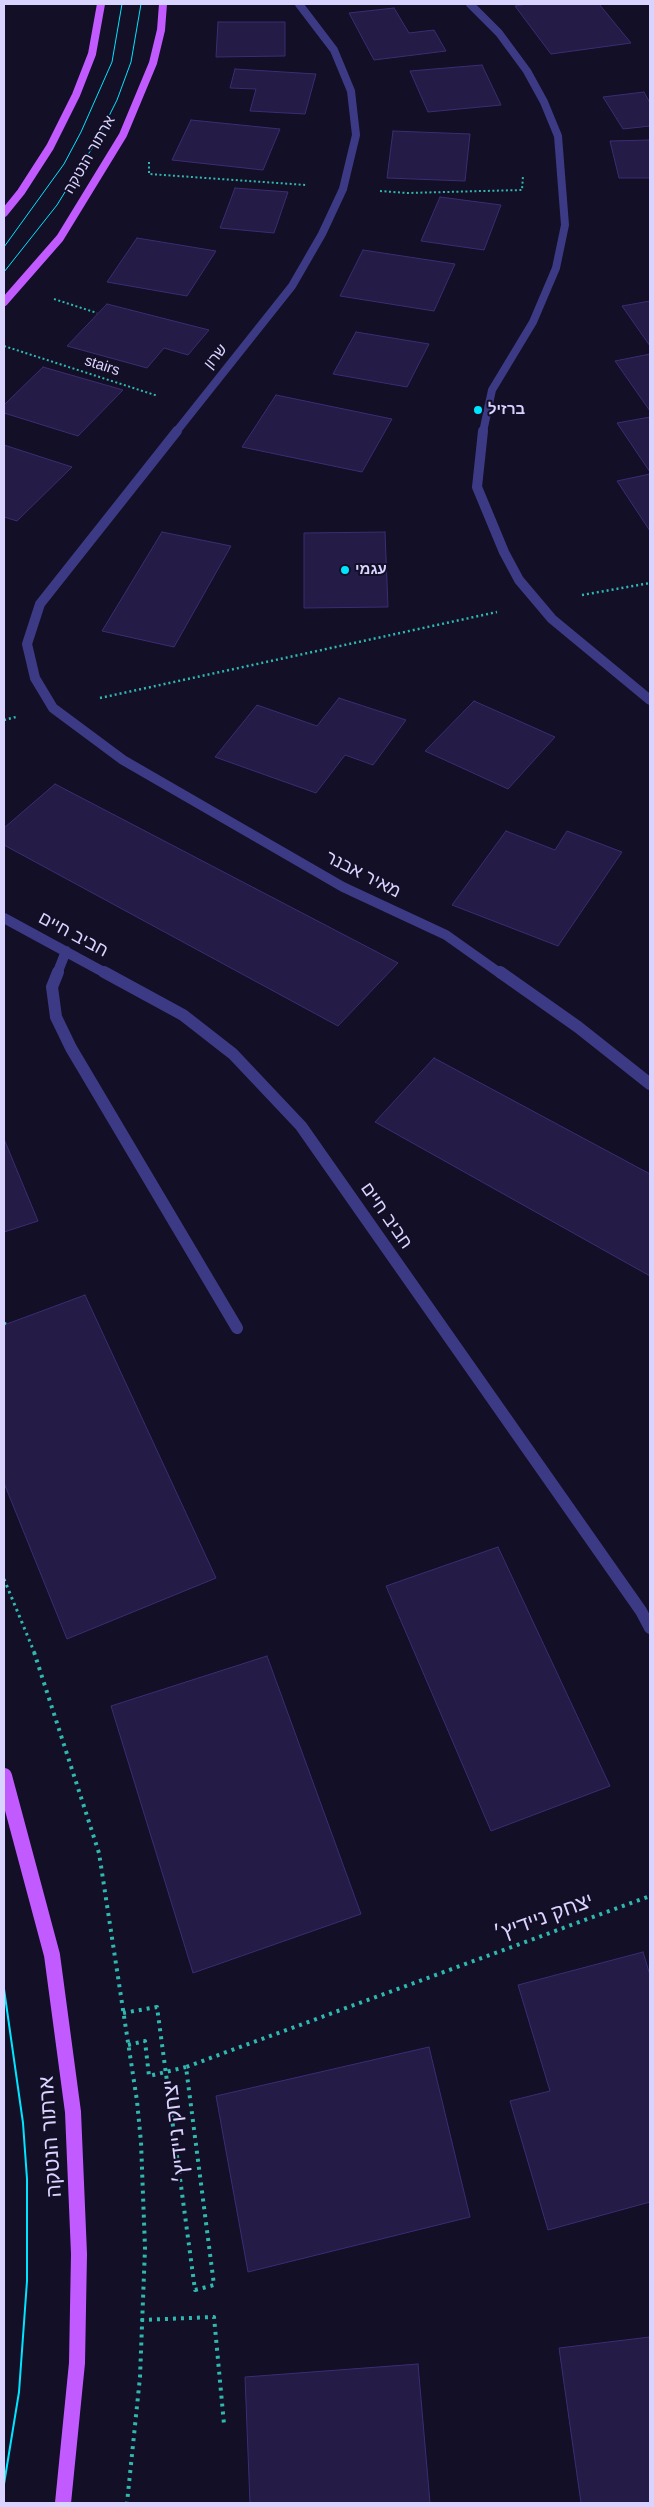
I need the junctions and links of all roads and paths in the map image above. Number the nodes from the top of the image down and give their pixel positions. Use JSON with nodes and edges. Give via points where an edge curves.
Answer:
{"nodes":[{"id":1,"x":102,"y":4,"type":"edge"},
{"id":2,"x":163,"y":4,"type":"edge"},
{"id":3,"x":299,"y":4,"type":"edge"},
{"id":4,"x":470,"y":4,"type":"edge"},
{"id":5,"x":4,"y":213,"type":"edge"},
{"id":6,"x":47,"y":297,"type":"dead end"},
{"id":7,"x":4,"y":302,"type":"edge"},
{"id":8,"x":97,"y":313,"type":"dead end"},
{"id":9,"x":4,"y":346,"type":"edge"},
{"id":10,"x":193,"y":408,"type":"junction"},
{"id":11,"x":650,"y":583,"type":"edge"},
{"id":12,"x":538,"y":603,"type":"junction"},
{"id":13,"x":650,"y":700,"type":"edge"},
{"id":14,"x":53,"y":708,"type":"junction"},
{"id":15,"x":4,"y":720,"type":"edge"},
{"id":16,"x":4,"y":918,"type":"edge"},
{"id":17,"x":66,"y":951,"type":"junction"},
{"id":18,"x":650,"y":1084,"type":"edge"},
{"id":19,"x":237,"y":1328,"type":"dead end"},
{"id":20,"x":4,"y":1579,"type":"edge"},
{"id":21,"x":650,"y":1628,"type":"edge"},
{"id":22,"x":4,"y":1776,"type":"edge"},
{"id":23,"x":650,"y":1896,"type":"edge"},
{"id":24,"x":123,"y":2012,"type":"junction"},
{"id":25,"x":128,"y":2045,"type":"junction"},
{"id":26,"x":186,"y":2067,"type":"junction"},
{"id":27,"x":166,"y":2072,"type":"junction"},
{"id":28,"x":142,"y":2320,"type":"junction"},
{"id":29,"x":224,"y":2424,"type":"dead end"},
{"id":30,"x":63,"y":2503,"type":"edge"},
{"id":31,"x":127,"y":2503,"type":"edge"}],
"edges":[{"from":1,"to":5,"type":"main road","via":[[92,54],[76,95],[50,147]]},
{"from":2,"to":7,"type":"main road","name":"ארתור הנטקה","via":[[153,64],[123,136],[60,238]]},
{"from":3,"to":10,"type":"street","name":"שרון","via":[[334,50],[351,91],[356,136],[343,189],[292,286]]},
{"from":4,"to":12,"type":"street","via":[[499,33],[527,71],[544,102],[558,136],[563,179],[565,225],[556,268],[532,322],[492,390],[480,446],[476,487],[504,552],[519,580]]},
{"from":6,"to":8,"type":"path"},
{"from":9,"to":10,"type":"path","name":"stairs"},
{"from":10,"to":14,"type":"street","name":"שרון","via":[[40,604],[27,644],[35,678]]},
{"from":11,"to":12,"type":"path"},
{"from":12,"to":13,"type":"street","via":[[552,619]]},
{"from":12,"to":14,"type":"path"},
{"from":14,"to":15,"type":"path"},
{"from":14,"to":18,"type":"street","name":"מאיר אבנר","via":[[157,780],[343,887],[446,935],[578,1027]]},
{"from":16,"to":17,"type":"street","name":"חביב חיים"},
{"from":17,"to":19,"type":"street","via":[[52,987],[56,1017],[70,1048]]},
{"from":17,"to":21,"type":"street","name":"חביב חיים","via":[[184,1015],[233,1054],[302,1126],[636,1603]]},
{"from":20,"to":24,"type":"path","via":[[36,1657],[99,1853]]},
{"from":22,"to":30,"type":"main road","name":"ארתור הנטקה","via":[[52,1955],[73,2112],[79,2254],[78,2333]]},
{"from":23,"to":26,"type":"path","name":"יצחק ניידיץ׳"},
{"from":24,"to":25,"type":"path"},
{"from":24,"to":27,"type":"path","name":"יצחק ניידיץ׳","via":[[158,2007]]},
{"from":25,"to":27,"type":"path","via":[[145,2040],[148,2076]]},
{"from":25,"to":28,"type":"path","via":[[141,2142],[145,2248]]},
{"from":26,"to":27,"type":"path"},
{"from":26,"to":27,"type":"path","name":"יצחק ניידיץ׳","via":[[214,2286],[195,2290]]},
{"from":28,"to":29,"type":"path","via":[[214,2317]]},
{"from":28,"to":31,"type":"path","via":[[140,2377]]}]}
